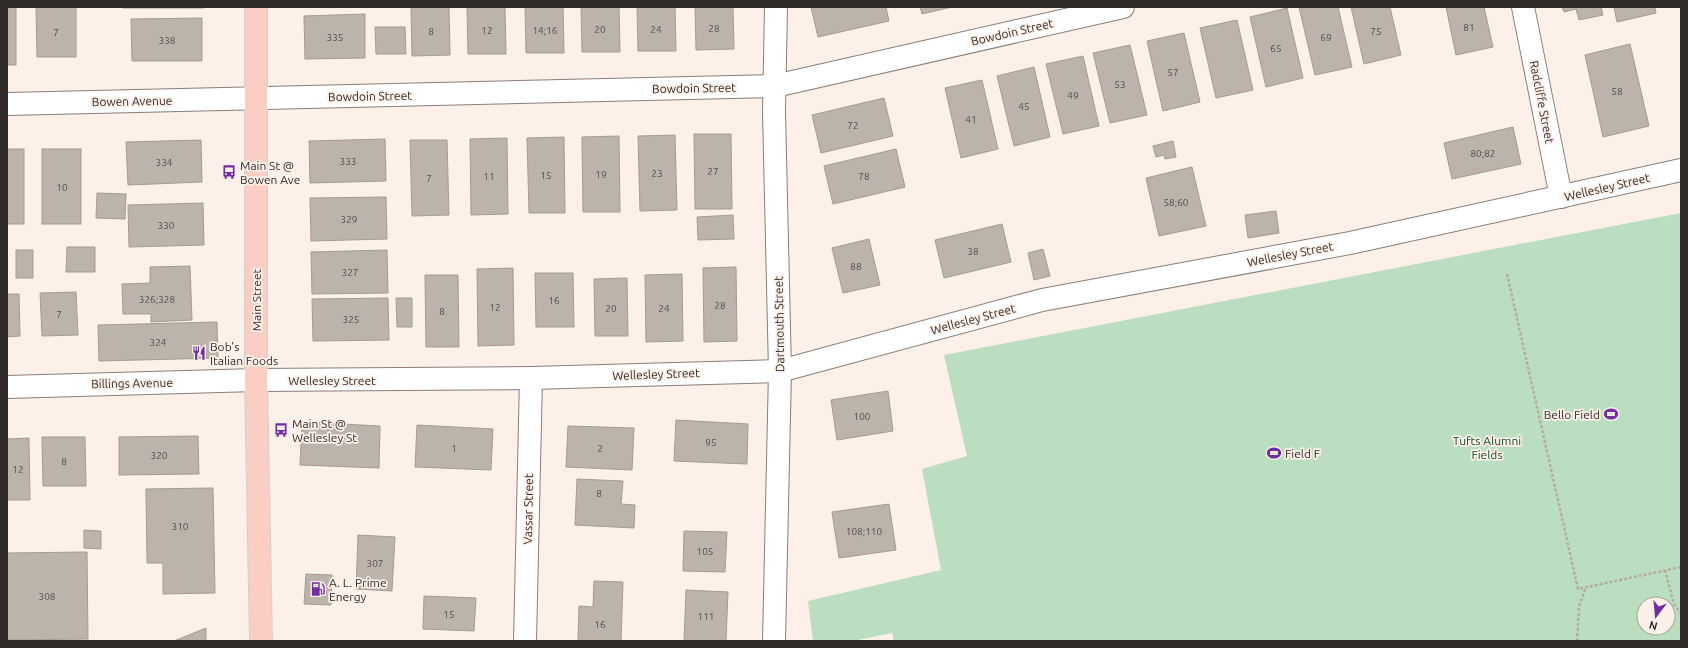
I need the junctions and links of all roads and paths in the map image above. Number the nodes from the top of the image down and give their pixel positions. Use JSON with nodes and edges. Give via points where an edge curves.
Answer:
{"nodes":[{"id":1,"x":256,"y":7,"type":"edge"},
{"id":2,"x":776,"y":7,"type":"edge"},
{"id":3,"x":1123,"y":7,"type":"edge"},
{"id":4,"x":1523,"y":7,"type":"edge"},
{"id":5,"x":775,"y":86,"type":"junction"},
{"id":6,"x":256,"y":99,"type":"junction"},
{"id":7,"x":7,"y":104,"type":"edge"},
{"id":8,"x":1681,"y":170,"type":"edge"},
{"id":9,"x":1561,"y":197,"type":"junction"},
{"id":10,"x":1507,"y":274,"type":"dead end"},
{"id":11,"x":780,"y":371,"type":"junction"},
{"id":12,"x":531,"y":378,"type":"junction"},
{"id":13,"x":256,"y":380,"type":"junction"},
{"id":14,"x":7,"y":386,"type":"edge"},
{"id":15,"x":1681,"y":567,"type":"edge"},
{"id":16,"x":1665,"y":570,"type":"junction"},
{"id":17,"x":1586,"y":587,"type":"junction"},
{"id":18,"x":1681,"y":614,"type":"edge"},
{"id":19,"x":261,"y":641,"type":"edge"},
{"id":20,"x":525,"y":641,"type":"edge"},
{"id":21,"x":774,"y":641,"type":"edge"},
{"id":22,"x":1577,"y":641,"type":"edge"}],
"edges":[{"from":1,"to":6,"type":"main road","name":"Main Street"},
{"from":2,"to":5,"type":"street","name":"Dartmouth Street"},
{"from":3,"to":5,"type":"street","name":"Bowdoin Street"},
{"from":4,"to":9,"type":"street","name":"Radcliffe Street"},
{"from":5,"to":6,"type":"street","name":"Bowdoin Street"},
{"from":5,"to":11,"type":"street","name":"Dartmouth Street"},
{"from":6,"to":7,"type":"street","name":"Bowen Avenue"},
{"from":6,"to":13,"type":"main road","name":"Main Street"},
{"from":8,"to":9,"type":"street","name":"Wellesley Street"},
{"from":9,"to":11,"type":"street","name":"Wellesley Street","via":[[1350,243],[1042,300]]},
{"from":10,"to":17,"type":"path","via":[[1578,589]]},
{"from":11,"to":12,"type":"street","name":"Wellesley Street"},
{"from":11,"to":21,"type":"street","name":"Dartmouth Street"},
{"from":12,"to":13,"type":"street","name":"Wellesley Street"},
{"from":12,"to":20,"type":"street","name":"Vassar Street"},
{"from":13,"to":14,"type":"street","name":"Billings Avenue"},
{"from":13,"to":19,"type":"main road","name":"Main Street"},
{"from":15,"to":16,"type":"path"},
{"from":16,"to":17,"type":"path"},
{"from":16,"to":18,"type":"path","via":[[1674,604]]},
{"from":17,"to":22,"type":"path","via":[[1580,606]]}]}
